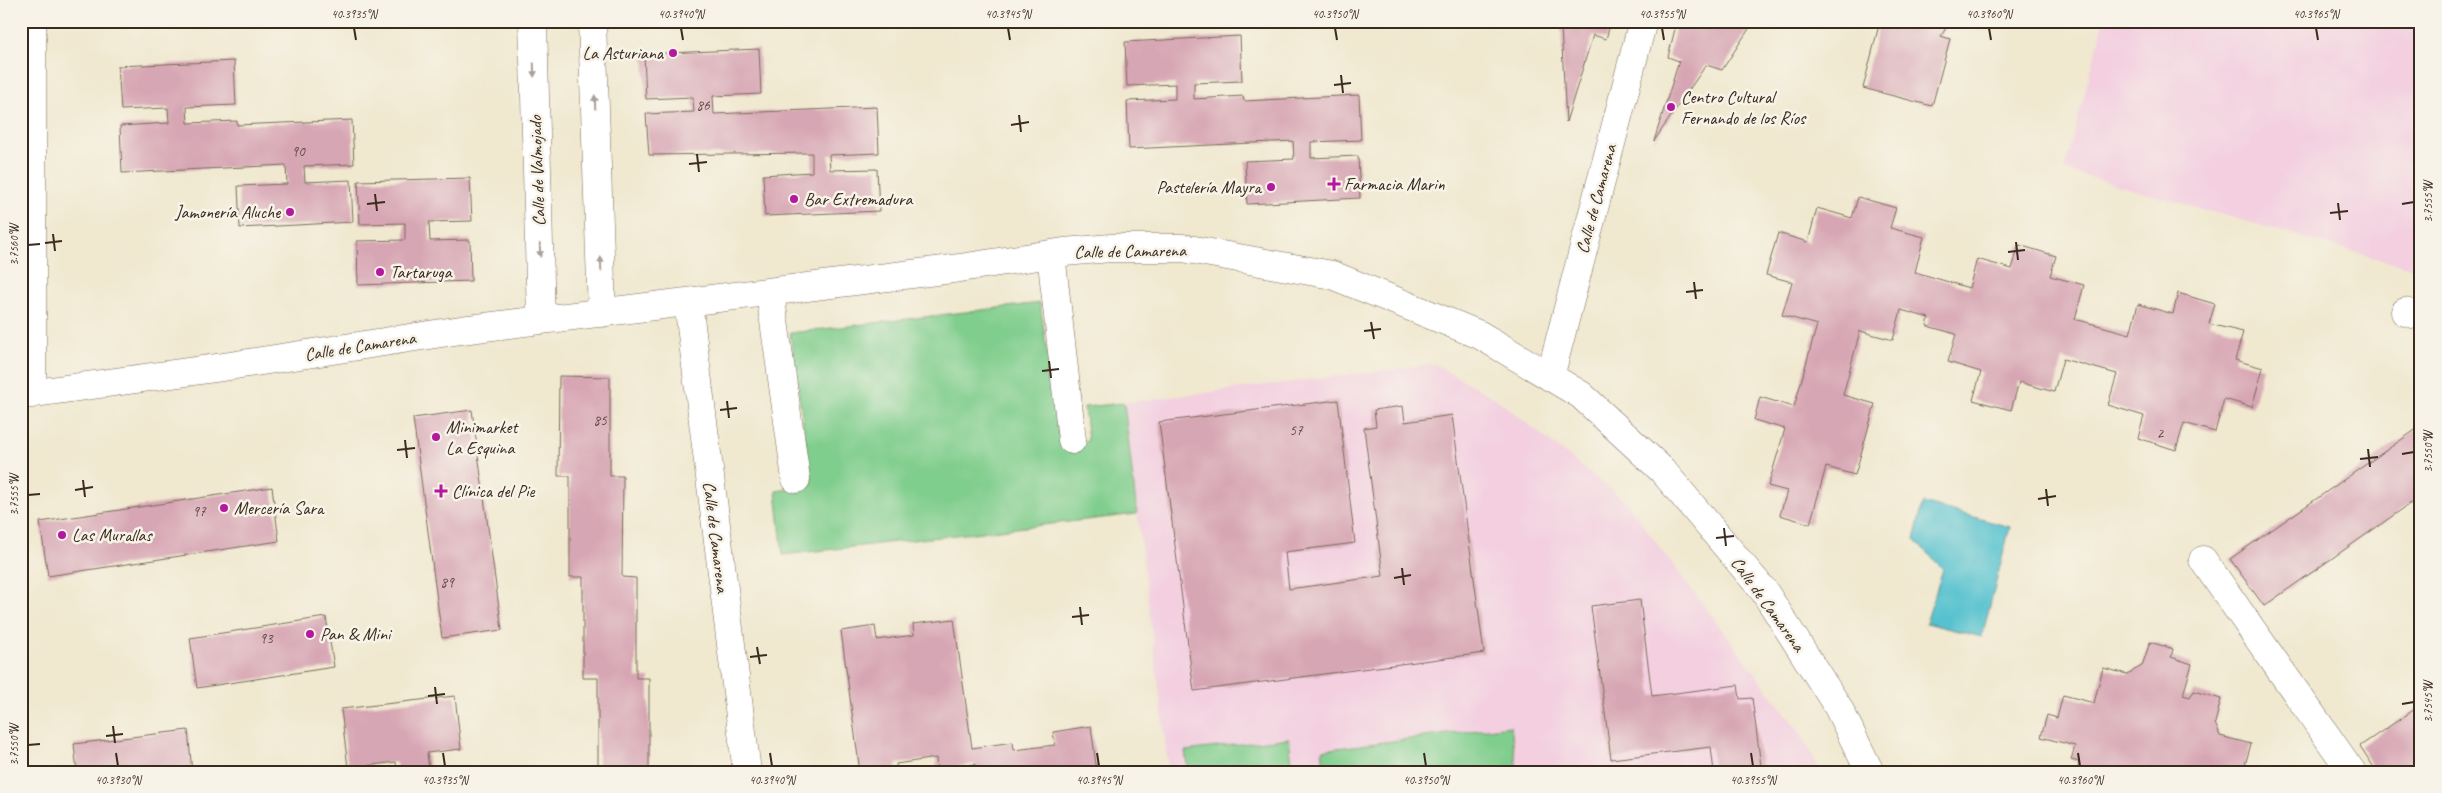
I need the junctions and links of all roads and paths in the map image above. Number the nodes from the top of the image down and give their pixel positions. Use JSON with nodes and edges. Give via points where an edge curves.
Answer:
{"nodes":[{"id":1,"x":32,"y":21,"type":"edge"},
{"id":2,"x":533,"y":21,"type":"edge"},
{"id":3,"x":592,"y":21,"type":"edge"},
{"id":4,"x":1643,"y":21,"type":"edge"},
{"id":5,"x":1051,"y":254,"type":"junction"},
{"id":6,"x":770,"y":292,"type":"junction"},
{"id":7,"x":688,"y":302,"type":"junction"},
{"id":8,"x":602,"y":313,"type":"junction"},
{"id":9,"x":541,"y":320,"type":"junction"},
{"id":10,"x":1550,"y":376,"type":"junction"},
{"id":11,"x":27,"y":395,"type":"edge"},
{"id":12,"x":1072,"y":440,"type":"dead end"},
{"id":13,"x":796,"y":478,"type":"dead end"},
{"id":14,"x":2203,"y":560,"type":"dead end"},
{"id":15,"x":747,"y":772,"type":"edge"},
{"id":16,"x":1870,"y":772,"type":"edge"},
{"id":17,"x":2352,"y":772,"type":"edge"}],
"edges":[{"from":1,"to":11,"type":"street","name":"Calle de Camarena"},
{"from":2,"to":9,"type":"street","name":"Calle de Valmojado","one_way":true},
{"from":8,"to":3,"type":"street","one_way":true},
{"from":4,"to":10,"type":"street","name":"Calle de Camarena"},
{"from":5,"to":6,"type":"street","name":"Calle de Camarena"},
{"from":5,"to":10,"type":"street","name":"Calle de Camarena","via":[[1111,248],[1182,248],[1332,275],[1480,335]]},
{"from":5,"to":12,"type":"street"},
{"from":6,"to":7,"type":"street","name":"Calle de Camarena"},
{"from":6,"to":13,"type":"street"},
{"from":7,"to":8,"type":"street","name":"Calle de Camarena"},
{"from":7,"to":15,"type":"street","name":"Calle de Camarena"},
{"from":8,"to":9,"type":"street","name":"Calle de Camarena"},
{"from":9,"to":11,"type":"street","name":"Calle de Camarena"},
{"from":10,"to":16,"type":"street","name":"Calle de Camarena","via":[[1581,395],[1662,470],[1764,591],[1838,707]]},
{"from":14,"to":17,"type":"street"}]}
